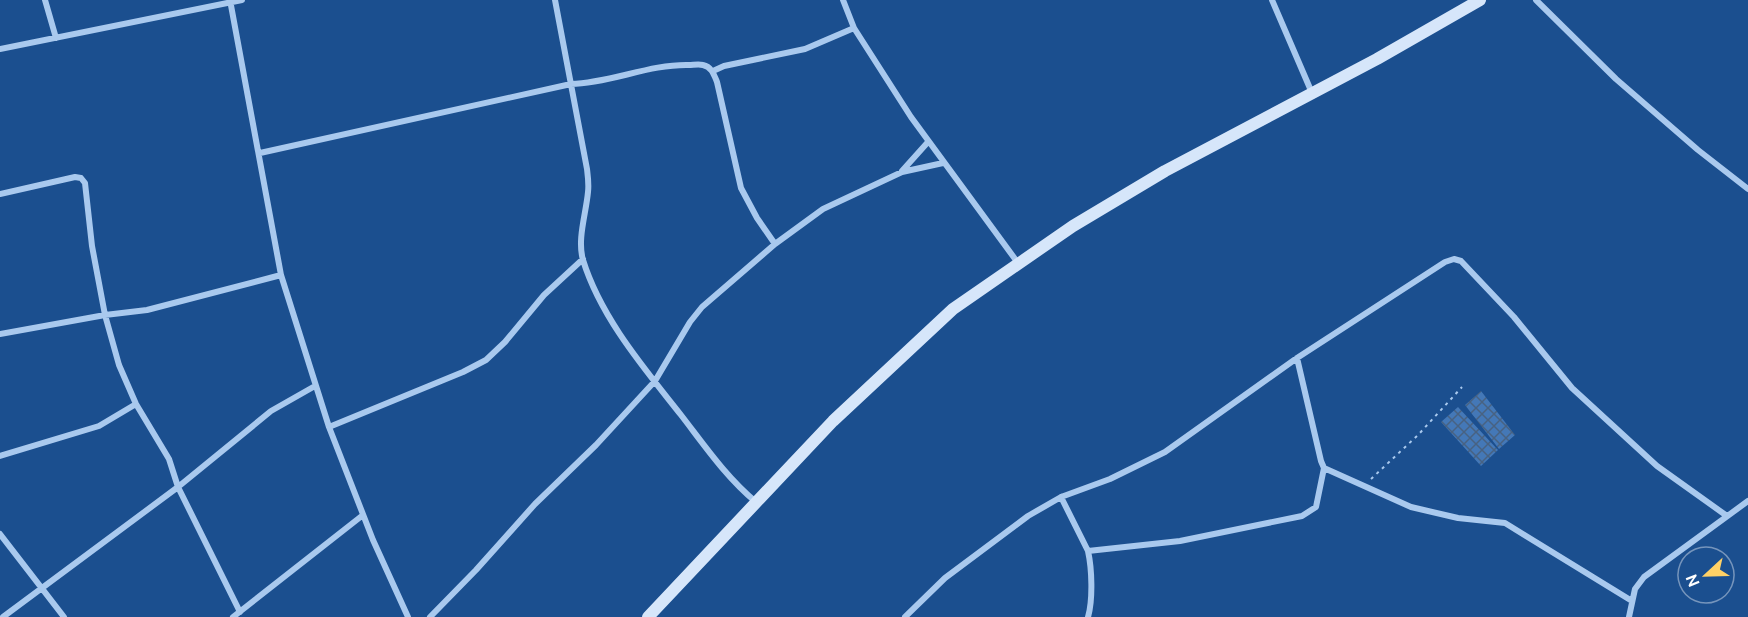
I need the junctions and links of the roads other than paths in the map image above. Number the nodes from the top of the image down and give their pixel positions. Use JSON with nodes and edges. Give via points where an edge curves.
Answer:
{"nodes":[{"id":1,"x":45,"y":0,"type":"edge"},
{"id":2,"x":242,"y":0,"type":"edge"},
{"id":3,"x":555,"y":0,"type":"edge"},
{"id":4,"x":843,"y":0,"type":"edge"},
{"id":5,"x":1272,"y":0,"type":"edge"},
{"id":6,"x":1480,"y":0,"type":"edge"},
{"id":7,"x":1536,"y":0,"type":"edge"},
{"id":8,"x":230,"y":1,"type":"edge"},
{"id":9,"x":854,"y":28,"type":"junction"},
{"id":10,"x":56,"y":38,"type":"junction"},
{"id":11,"x":0,"y":49,"type":"edge"},
{"id":12,"x":713,"y":71,"type":"junction"},
{"id":13,"x":571,"y":84,"type":"junction"},
{"id":14,"x":1312,"y":93,"type":"junction"},
{"id":15,"x":928,"y":142,"type":"junction"},
{"id":16,"x":260,"y":153,"type":"junction"},
{"id":17,"x":943,"y":163,"type":"junction"},
{"id":18,"x":902,"y":172,"type":"junction"},
{"id":19,"x":1748,"y":189,"type":"edge"},
{"id":20,"x":0,"y":194,"type":"edge"},
{"id":21,"x":775,"y":243,"type":"junction"},
{"id":22,"x":583,"y":259,"type":"junction"},
{"id":23,"x":1018,"y":262,"type":"junction"},
{"id":24,"x":280,"y":275,"type":"junction"},
{"id":25,"x":105,"y":315,"type":"junction"},
{"id":26,"x":0,"y":334,"type":"edge"},
{"id":27,"x":1297,"y":358,"type":"junction"},
{"id":28,"x":655,"y":381,"type":"junction"},
{"id":29,"x":315,"y":386,"type":"junction"},
{"id":30,"x":136,"y":404,"type":"junction"},
{"id":31,"x":329,"y":427,"type":"junction"},
{"id":32,"x":0,"y":456,"type":"edge"},
{"id":33,"x":1324,"y":468,"type":"junction"},
{"id":34,"x":178,"y":487,"type":"junction"},
{"id":35,"x":1061,"y":497,"type":"junction"},
{"id":36,"x":1748,"y":501,"type":"edge"},
{"id":37,"x":756,"y":502,"type":"junction"},
{"id":38,"x":363,"y":515,"type":"junction"},
{"id":39,"x":1727,"y":516,"type":"junction"},
{"id":40,"x":0,"y":534,"type":"edge"},
{"id":41,"x":1088,"y":551,"type":"junction"},
{"id":42,"x":42,"y":589,"type":"junction"},
{"id":43,"x":1632,"y":600,"type":"junction"},
{"id":44,"x":240,"y":612,"type":"junction"},
{"id":45,"x":3,"y":617,"type":"edge"},
{"id":46,"x":64,"y":617,"type":"edge"},
{"id":47,"x":233,"y":617,"type":"edge"},
{"id":48,"x":408,"y":617,"type":"edge"},
{"id":49,"x":430,"y":617,"type":"edge"},
{"id":50,"x":648,"y":617,"type":"edge"},
{"id":51,"x":904,"y":617,"type":"edge"},
{"id":52,"x":1088,"y":617,"type":"edge"},
{"id":53,"x":1629,"y":617,"type":"edge"}],
"edges":[{"from":1,"to":10,"type":"street"},
{"from":2,"to":8,"type":"street"},
{"from":3,"to":13,"type":"street"},
{"from":4,"to":9,"type":"street"},
{"from":5,"to":14,"type":"street"},
{"from":6,"to":14,"type":"street"},
{"from":7,"to":19,"type":"street","via":[[1616,79]]},
{"from":8,"to":10,"type":"street"},
{"from":8,"to":16,"type":"street"},
{"from":9,"to":12,"type":"street","via":[[805,49]]},
{"from":9,"to":15,"type":"street"},
{"from":10,"to":11,"type":"street"},
{"from":12,"to":13,"type":"street","via":[[704,65],[680,64],[591,84]]},
{"from":12,"to":21,"type":"street","via":[[741,188]]},
{"from":13,"to":16,"type":"street"},
{"from":13,"to":22,"type":"street","via":[[589,189],[581,240]]},
{"from":14,"to":23,"type":"street","via":[[1165,171]]},
{"from":15,"to":17,"type":"street"},
{"from":15,"to":18,"type":"street"},
{"from":16,"to":24,"type":"street"},
{"from":17,"to":18,"type":"street"},
{"from":17,"to":23,"type":"street"},
{"from":18,"to":21,"type":"street","via":[[823,209]]},
{"from":20,"to":25,"type":"street","via":[[81,178],[85,183]]},
{"from":21,"to":28,"type":"street","via":[[702,307]]},
{"from":22,"to":28,"type":"street","via":[[615,327]]},
{"from":22,"to":31,"type":"street","via":[[544,295],[486,360]]},
{"from":23,"to":37,"type":"street","via":[[953,309],[833,421]]},
{"from":24,"to":25,"type":"street","via":[[147,310]]},
{"from":24,"to":29,"type":"street"},
{"from":25,"to":26,"type":"street"},
{"from":25,"to":30,"type":"street","via":[[119,365]]},
{"from":27,"to":33,"type":"street"},
{"from":27,"to":35,"type":"street","via":[[1165,452]]},
{"from":27,"to":39,"type":"street","via":[[1445,262],[1461,261],[1514,317],[1572,388],[1657,466]]},
{"from":28,"to":37,"type":"street","via":[[733,483]]},
{"from":28,"to":49,"type":"street"},
{"from":29,"to":31,"type":"street"},
{"from":29,"to":34,"type":"street","via":[[271,411]]},
{"from":30,"to":32,"type":"street","via":[[99,426]]},
{"from":30,"to":34,"type":"street","via":[[169,459]]},
{"from":31,"to":38,"type":"street"},
{"from":33,"to":41,"type":"street","via":[[1316,507],[1302,516],[1180,541]]},
{"from":33,"to":43,"type":"street","via":[[1411,507],[1504,524]]},
{"from":34,"to":42,"type":"street"},
{"from":34,"to":44,"type":"street"},
{"from":35,"to":41,"type":"street"},
{"from":35,"to":51,"type":"street","via":[[1028,516],[945,578]]},
{"from":36,"to":39,"type":"street"},
{"from":37,"to":50,"type":"street"},
{"from":38,"to":44,"type":"street"},
{"from":38,"to":48,"type":"street"},
{"from":39,"to":43,"type":"street","via":[[1644,578]]},
{"from":40,"to":42,"type":"street"},
{"from":41,"to":52,"type":"street"},
{"from":42,"to":45,"type":"street"},
{"from":42,"to":46,"type":"street"},
{"from":43,"to":53,"type":"street"},
{"from":44,"to":47,"type":"street"}]}
